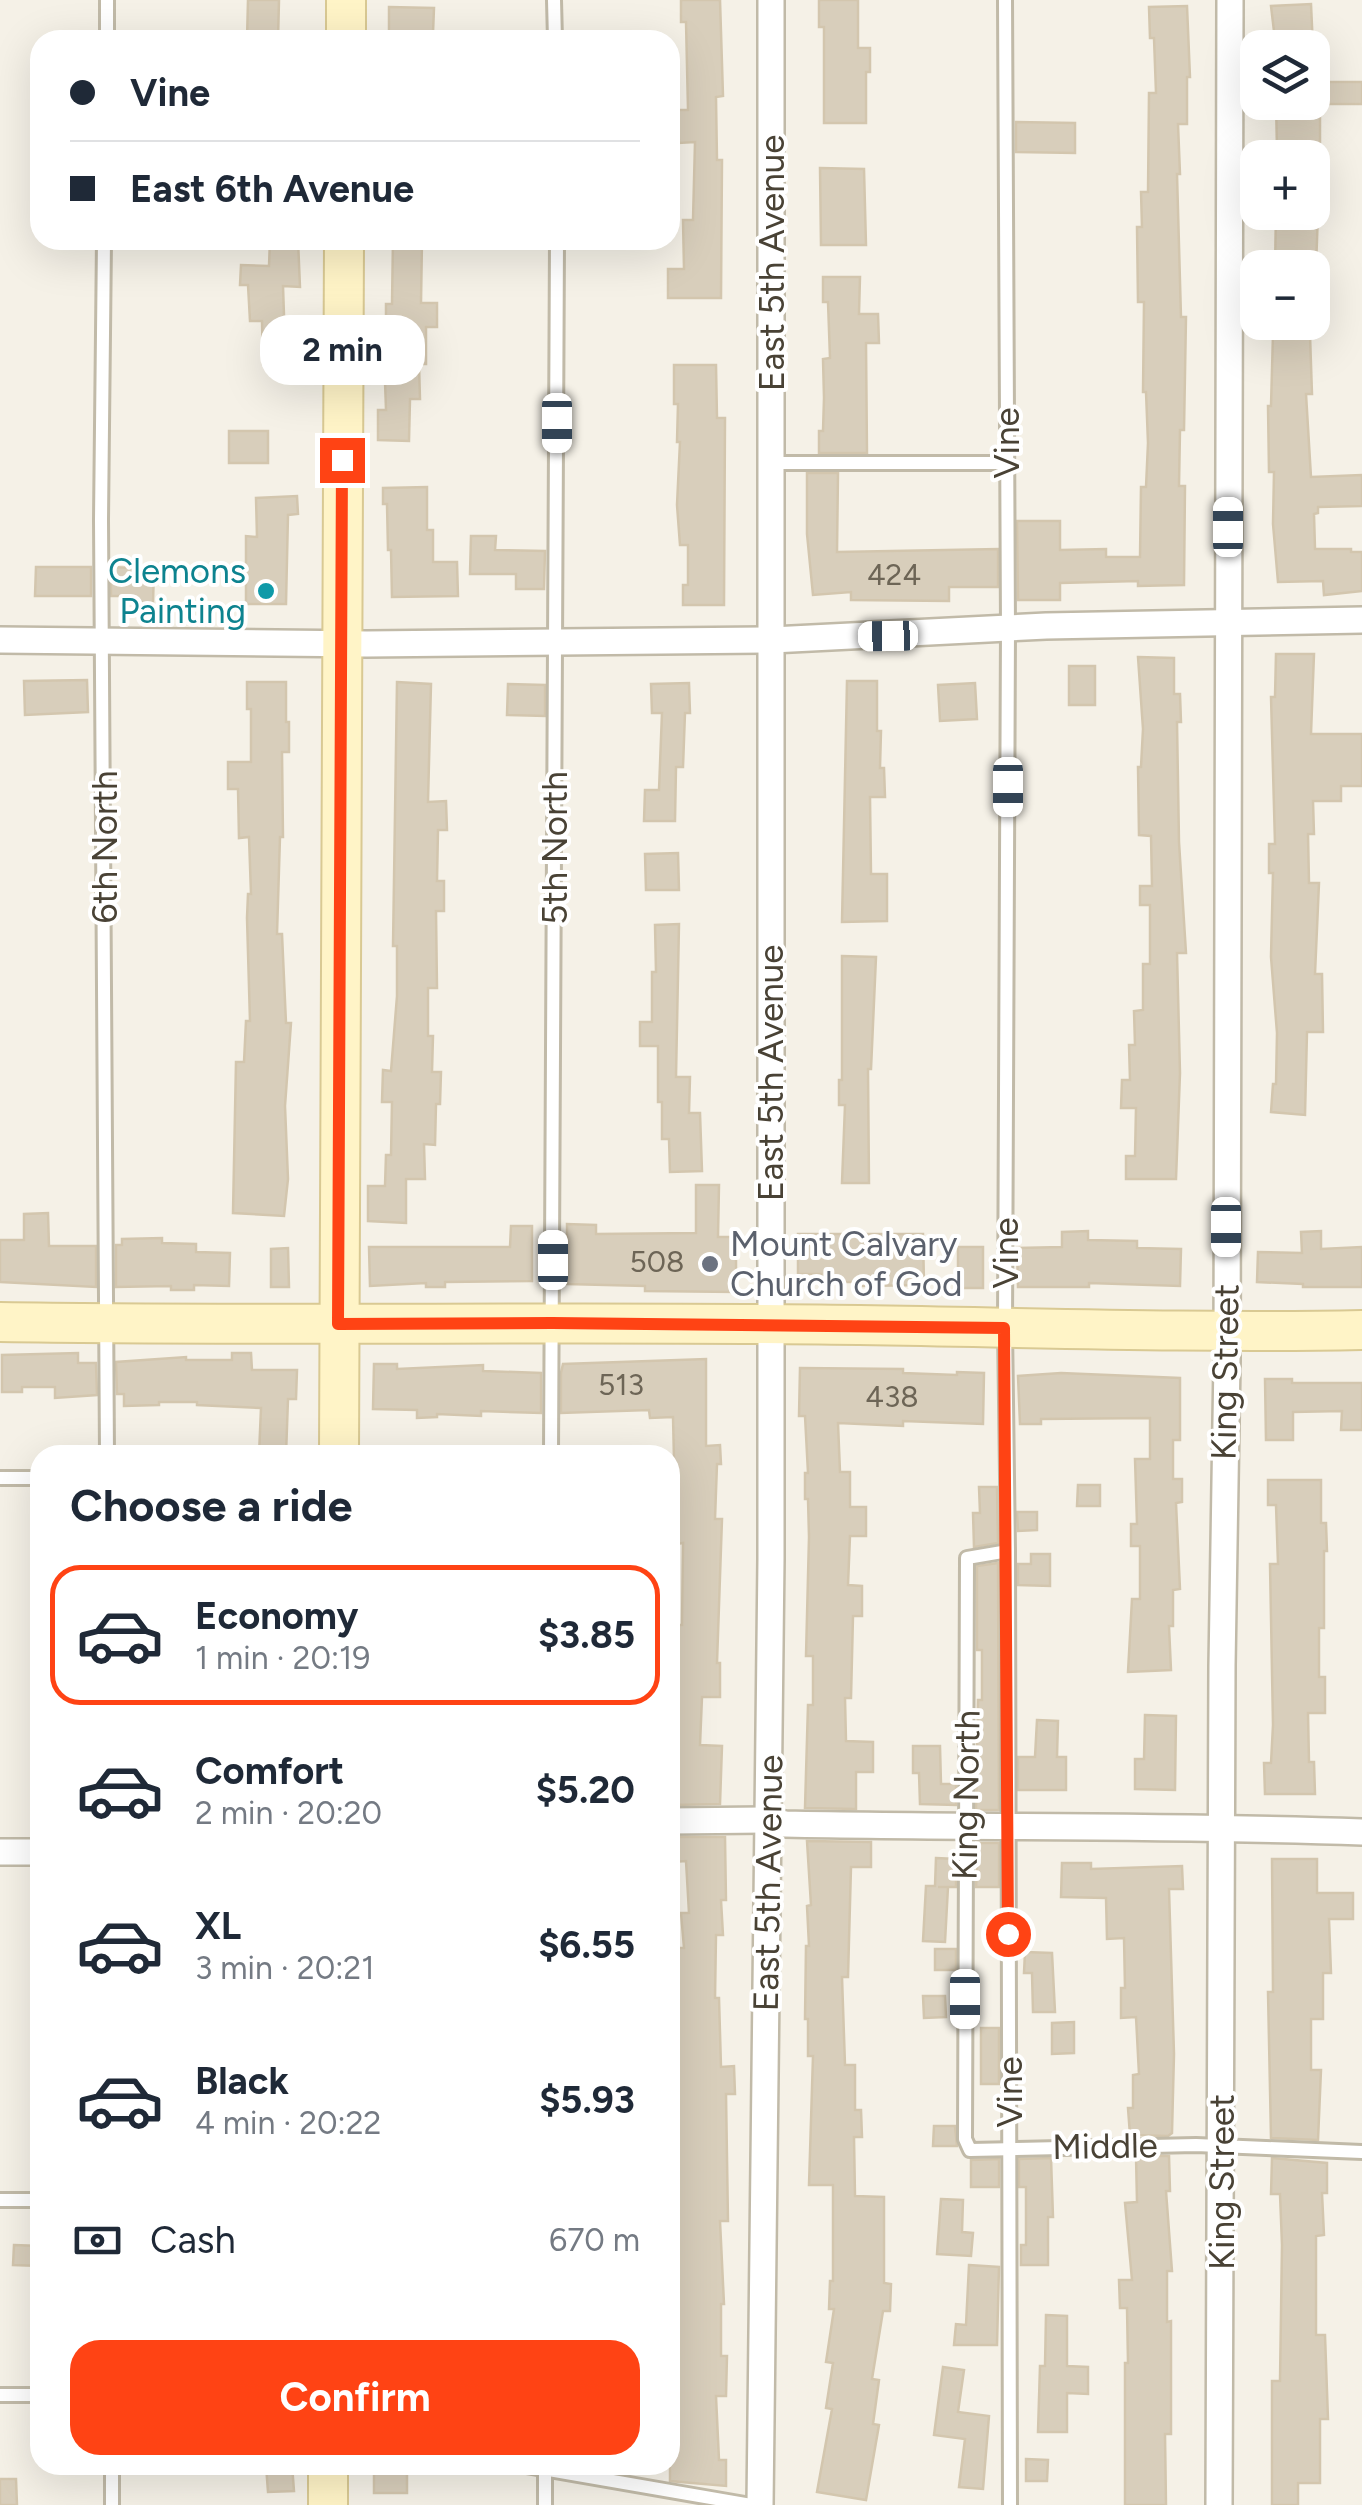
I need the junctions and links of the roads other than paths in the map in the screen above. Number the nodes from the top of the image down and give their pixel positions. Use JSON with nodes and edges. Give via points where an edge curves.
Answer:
{"nodes":[{"id":1,"x":107,"y":0,"type":"edge"},
{"id":2,"x":346,"y":0,"type":"edge"},
{"id":3,"x":554,"y":0,"type":"edge"},
{"id":4,"x":771,"y":0,"type":"edge"},
{"id":5,"x":1005,"y":0,"type":"edge"},
{"id":6,"x":1230,"y":0,"type":"edge"},
{"id":7,"x":106,"y":30,"type":"edge"},
{"id":8,"x":346,"y":30,"type":"edge"},
{"id":9,"x":555,"y":30,"type":"edge"},
{"id":10,"x":104,"y":250,"type":"edge"},
{"id":11,"x":344,"y":250,"type":"edge"},
{"id":12,"x":557,"y":250,"type":"edge"},
{"id":13,"x":1007,"y":462,"type":"junction"},
{"id":14,"x":773,"y":463,"type":"junction"},
{"id":15,"x":1362,"y":620,"type":"edge"},
{"id":16,"x":1227,"y":623,"type":"junction"},
{"id":17,"x":1008,"y":629,"type":"junction"},
{"id":18,"x":0,"y":640,"type":"edge"},
{"id":19,"x":104,"y":640,"type":"junction"},
{"id":20,"x":772,"y":640,"type":"junction"},
{"id":21,"x":556,"y":642,"type":"junction"},
{"id":22,"x":340,"y":643,"type":"junction"},
{"id":23,"x":0,"y":1322,"type":"edge"},
{"id":24,"x":552,"y":1323,"type":"junction"},
{"id":25,"x":108,"y":1324,"type":"junction"},
{"id":26,"x":338,"y":1324,"type":"junction"},
{"id":27,"x":770,"y":1324,"type":"junction"},
{"id":28,"x":1004,"y":1328,"type":"junction"},
{"id":29,"x":1362,"y":1330,"type":"edge"},
{"id":30,"x":1226,"y":1332,"type":"junction"},
{"id":31,"x":107,"y":1445,"type":"edge"},
{"id":32,"x":339,"y":1445,"type":"edge"},
{"id":33,"x":551,"y":1445,"type":"edge"},
{"id":34,"x":0,"y":1478,"type":"edge"},
{"id":35,"x":30,"y":1478,"type":"edge"},
{"id":36,"x":1008,"y":1551,"type":"junction"},
{"id":37,"x":768,"y":1820,"type":"junction"},
{"id":38,"x":680,"y":1821,"type":"edge"},
{"id":39,"x":1222,"y":1826,"type":"junction"},
{"id":40,"x":967,"y":1828,"type":"junction"},
{"id":41,"x":1006,"y":1828,"type":"junction"},
{"id":42,"x":1362,"y":1832,"type":"edge"},
{"id":43,"x":0,"y":1852,"type":"edge"},
{"id":44,"x":30,"y":1852,"type":"edge"},
{"id":45,"x":1222,"y":2146,"type":"junction"},
{"id":46,"x":1010,"y":2147,"type":"junction"},
{"id":47,"x":970,"y":2150,"type":"joint"},
{"id":48,"x":1362,"y":2152,"type":"edge"},
{"id":49,"x":0,"y":2200,"type":"edge"},
{"id":50,"x":30,"y":2200,"type":"edge"},
{"id":51,"x":0,"y":2394,"type":"edge"},
{"id":52,"x":30,"y":2396,"type":"edge"},
{"id":53,"x":112,"y":2475,"type":"edge"},
{"id":54,"x":328,"y":2475,"type":"edge"},
{"id":55,"x":545,"y":2475,"type":"edge"},
{"id":56,"x":588,"y":2475,"type":"edge"},
{"id":57,"x":112,"y":2505,"type":"edge"},
{"id":58,"x":328,"y":2505,"type":"edge"},
{"id":59,"x":545,"y":2505,"type":"edge"},
{"id":60,"x":751,"y":2505,"type":"edge"},
{"id":61,"x":760,"y":2505,"type":"edge"},
{"id":62,"x":1010,"y":2505,"type":"edge"},
{"id":63,"x":1219,"y":2505,"type":"edge"}],
"edges":[{"from":1,"to":7,"type":"lane"},
{"from":2,"to":8,"type":"street"},
{"from":3,"to":9,"type":"lane"},
{"from":4,"to":14,"type":"street","name":"East 5th Avenue"},
{"from":5,"to":13,"type":"lane","name":"Vine"},
{"from":6,"to":16,"type":"street","name":"King Street"},
{"from":10,"to":19,"type":"lane","name":"6th North"},
{"from":11,"to":22,"type":"street"},
{"from":12,"to":21,"type":"lane","name":"5th North"},
{"from":13,"to":14,"type":"lane"},
{"from":13,"to":17,"type":"lane","name":"Vine"},
{"from":14,"to":20,"type":"street","name":"East 5th Avenue"},
{"from":15,"to":16,"type":"street"},
{"from":16,"to":17,"type":"street"},
{"from":16,"to":30,"type":"street","name":"King Street"},
{"from":17,"to":20,"type":"street"},
{"from":17,"to":28,"type":"lane","name":"Vine"},
{"from":18,"to":19,"type":"street"},
{"from":19,"to":22,"type":"street"},
{"from":19,"to":25,"type":"lane","name":"6th North"},
{"from":20,"to":21,"type":"street"},
{"from":20,"to":27,"type":"street","name":"East 5th Avenue"},
{"from":21,"to":22,"type":"street"},
{"from":21,"to":24,"type":"lane","name":"5th North"},
{"from":22,"to":26,"type":"street"},
{"from":23,"to":25,"type":"street"},
{"from":24,"to":26,"type":"street"},
{"from":24,"to":27,"type":"street"},
{"from":24,"to":33,"type":"lane","name":"5th North"},
{"from":25,"to":26,"type":"street"},
{"from":25,"to":31,"type":"lane","name":"6th North"},
{"from":26,"to":32,"type":"street"},
{"from":27,"to":28,"type":"street"},
{"from":27,"to":37,"type":"street","name":"East 5th Avenue"},
{"from":28,"to":30,"type":"street"},
{"from":28,"to":36,"type":"lane","name":"Vine"},
{"from":29,"to":30,"type":"street"},
{"from":30,"to":39,"type":"street","name":"King Street"},
{"from":34,"to":35,"type":"lane"},
{"from":36,"to":40,"type":"lane","name":"King North","via":[[967,1558]]},
{"from":36,"to":41,"type":"lane","name":"Vine"},
{"from":37,"to":38,"type":"street"},
{"from":37,"to":40,"type":"street"},
{"from":37,"to":61,"type":"street","name":"East 5th Avenue"},
{"from":39,"to":41,"type":"street"},
{"from":39,"to":42,"type":"street"},
{"from":39,"to":45,"type":"street","name":"King Street"},
{"from":40,"to":41,"type":"street"},
{"from":40,"to":47,"type":"lane","name":"King North"},
{"from":41,"to":46,"type":"lane","name":"Vine"},
{"from":43,"to":44,"type":"street"},
{"from":45,"to":46,"type":"lane","name":"Middle"},
{"from":45,"to":48,"type":"lane","name":"Middle"},
{"from":45,"to":63,"type":"street","name":"King Street"},
{"from":46,"to":47,"type":"lane","name":"Middle"},
{"from":46,"to":62,"type":"lane","name":"Vine"},
{"from":49,"to":50,"type":"lane"},
{"from":51,"to":52,"type":"lane"},
{"from":53,"to":57,"type":"lane"},
{"from":54,"to":58,"type":"street"},
{"from":55,"to":59,"type":"lane"},
{"from":56,"to":60,"type":"lane"}]}
